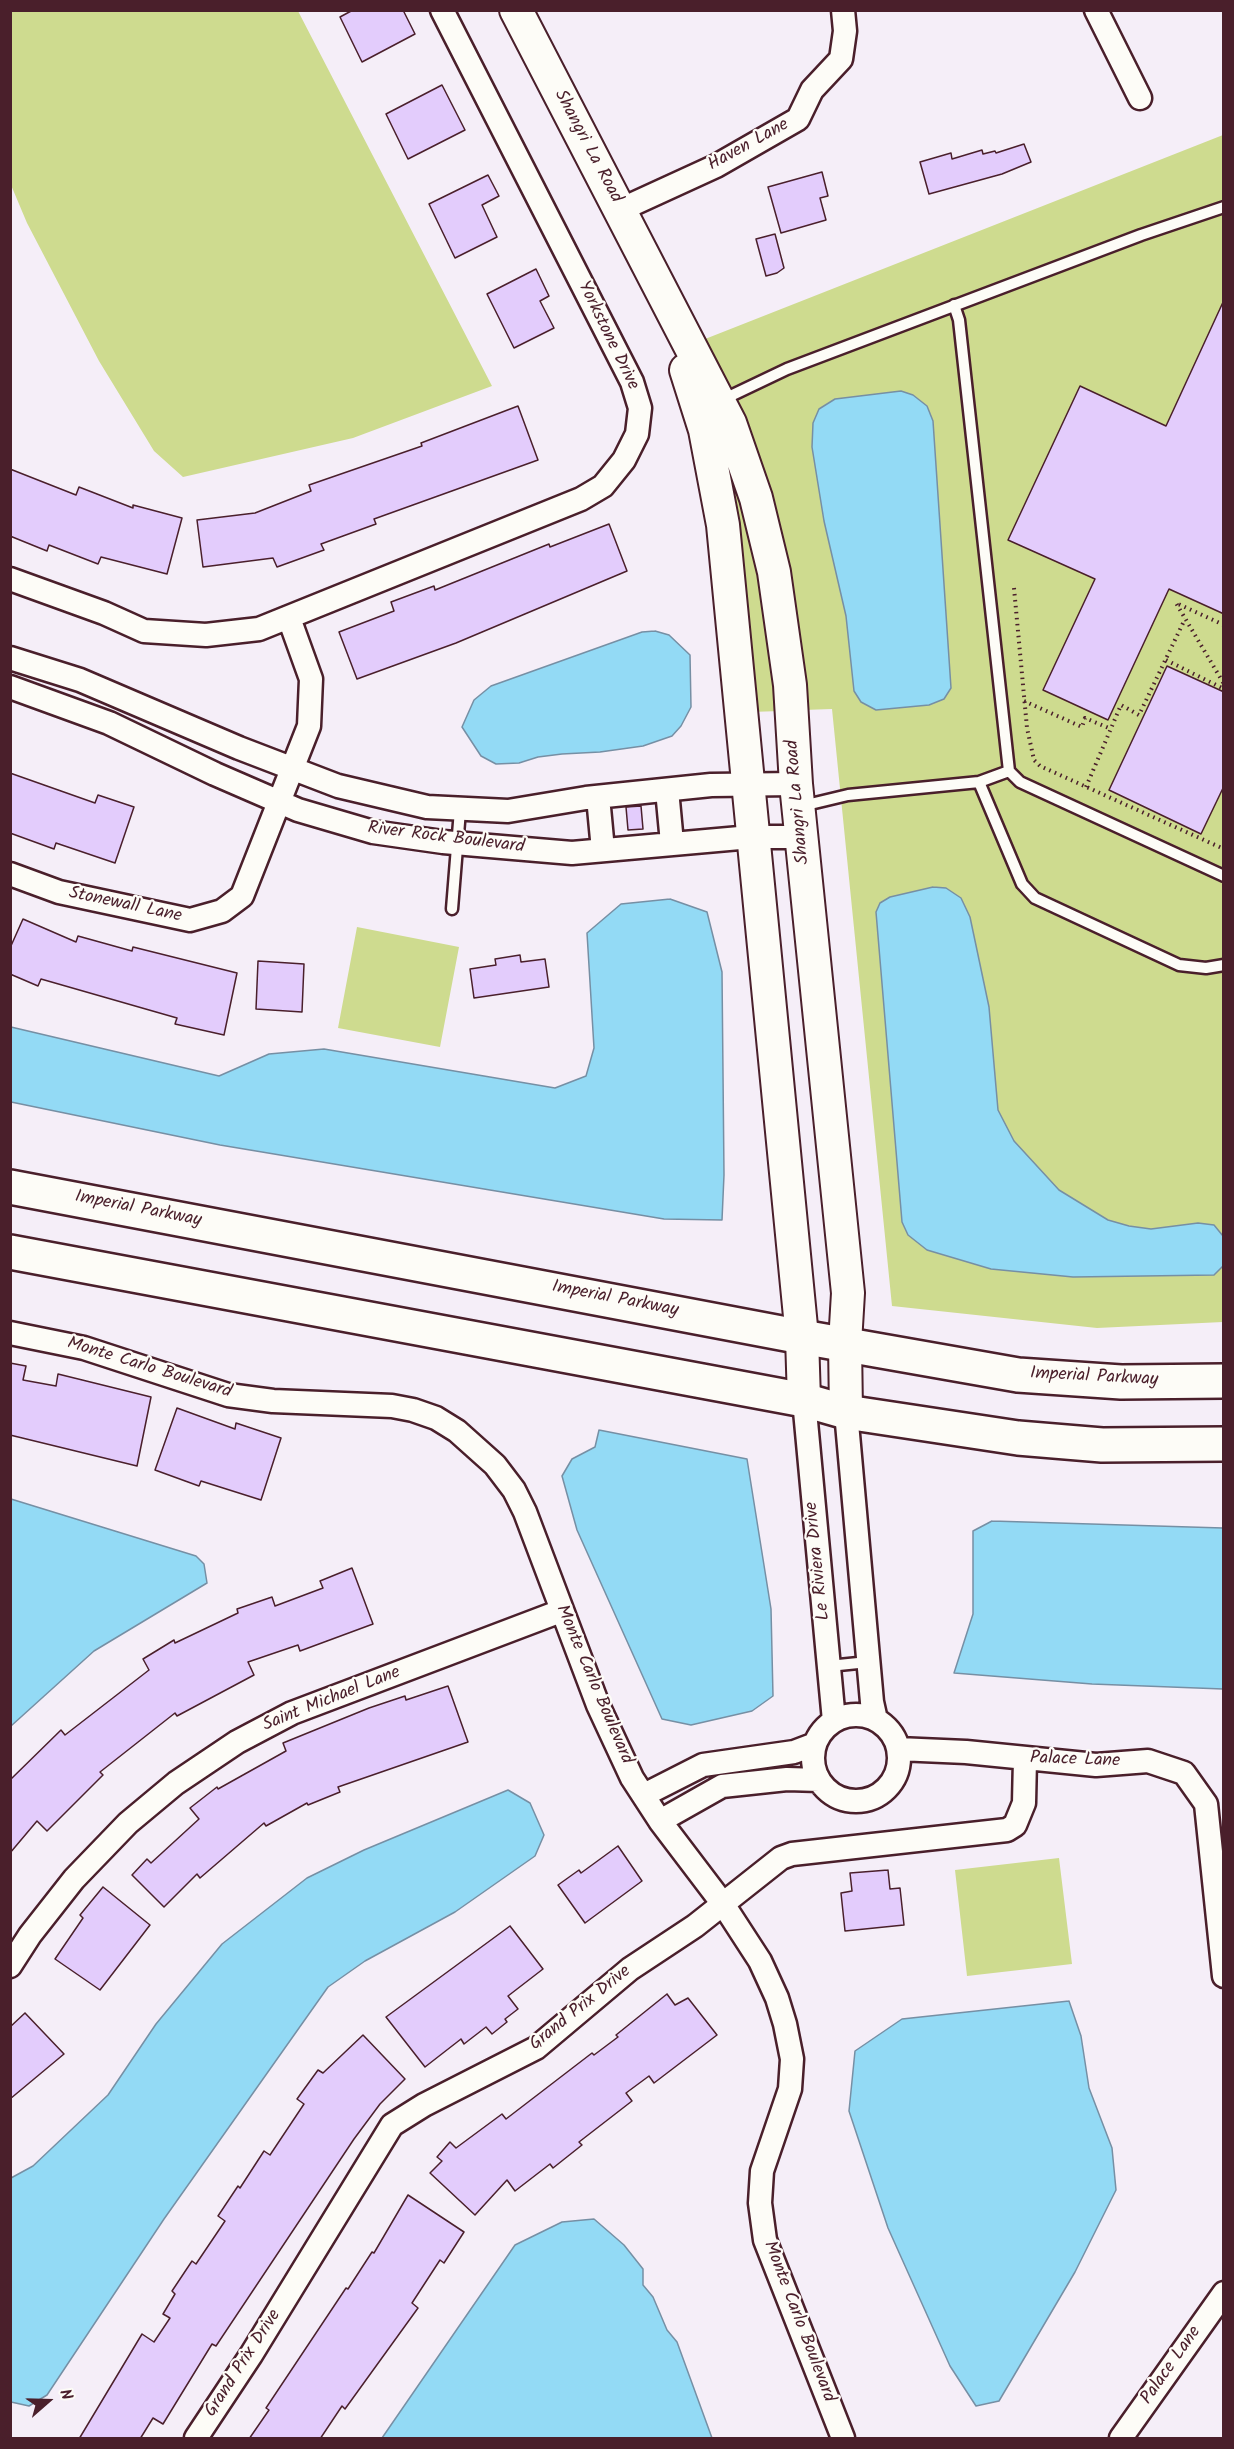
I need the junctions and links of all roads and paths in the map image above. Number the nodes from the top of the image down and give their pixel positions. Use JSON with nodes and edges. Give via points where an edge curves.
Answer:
{"nodes":[{"id":1,"x":442,"y":10,"type":"edge"},
{"id":2,"x":516,"y":10,"type":"edge"},
{"id":3,"x":843,"y":10,"type":"edge"},
{"id":4,"x":1096,"y":10,"type":"edge"},
{"id":5,"x":1140,"y":98,"type":"dead end"},
{"id":6,"x":1224,"y":207,"type":"edge"},
{"id":7,"x":620,"y":210,"type":"junction"},
{"id":8,"x":658,"y":283,"type":"junction"},
{"id":9,"x":954,"y":305,"type":"junction"},
{"id":10,"x":719,"y":402,"type":"junction"},
{"id":11,"x":10,"y":579,"type":"edge"},
{"id":12,"x":1014,"y":588,"type":"dead end"},
{"id":13,"x":289,"y":618,"type":"junction"},
{"id":14,"x":1185,"y":619,"type":"junction"},
{"id":15,"x":1224,"y":625,"type":"edge"},
{"id":16,"x":10,"y":658,"type":"edge"},
{"id":17,"x":1166,"y":660,"type":"junction"},
{"id":18,"x":1224,"y":684,"type":"edge"},
{"id":19,"x":10,"y":687,"type":"edge"},
{"id":20,"x":1224,"y":689,"type":"edge"},
{"id":21,"x":1024,"y":701,"type":"junction"},
{"id":22,"x":1111,"y":729,"type":"junction"},
{"id":23,"x":294,"y":769,"type":"junction"},
{"id":24,"x":1009,"y":771,"type":"junction"},
{"id":25,"x":979,"y":782,"type":"junction"},
{"id":26,"x":746,"y":783,"type":"junction"},
{"id":27,"x":1086,"y":787,"type":"junction"},
{"id":28,"x":667,"y":790,"type":"junction"},
{"id":29,"x":598,"y":797,"type":"junction"},
{"id":30,"x":281,"y":802,"type":"junction"},
{"id":31,"x":460,"y":810,"type":"junction"},
{"id":32,"x":799,"y":810,"type":"junction"},
{"id":33,"x":751,"y":837,"type":"junction"},
{"id":34,"x":672,"y":843,"type":"junction"},
{"id":35,"x":458,"y":844,"type":"junction"},
{"id":36,"x":1224,"y":849,"type":"edge"},
{"id":37,"x":603,"y":850,"type":"junction"},
{"id":38,"x":10,"y":874,"type":"edge"},
{"id":39,"x":1224,"y":876,"type":"edge"},
{"id":40,"x":452,"y":909,"type":"dead end"},
{"id":41,"x":1224,"y":965,"type":"edge"},
{"id":42,"x":10,"y":1186,"type":"edge"},
{"id":43,"x":10,"y":1252,"type":"edge"},
{"id":44,"x":10,"y":1334,"type":"edge"},
{"id":45,"x":802,"y":1337,"type":"junction"},
{"id":46,"x":845,"y":1343,"type":"junction"},
{"id":47,"x":1224,"y":1381,"type":"edge"},
{"id":48,"x":804,"y":1400,"type":"junction"},
{"id":49,"x":846,"y":1412,"type":"junction"},
{"id":50,"x":1224,"y":1444,"type":"edge"},
{"id":51,"x":561,"y":1611,"type":"junction"},
{"id":52,"x":868,"y":1662,"type":"junction"},
{"id":53,"x":830,"y":1666,"type":"junction"},
{"id":54,"x":876,"y":1720,"type":"junction"},
{"id":55,"x":834,"y":1721,"type":"junction"},
{"id":56,"x":815,"y":1744,"type":"junction"},
{"id":57,"x":898,"y":1749,"type":"junction"},
{"id":58,"x":1025,"y":1759,"type":"junction"},
{"id":59,"x":819,"y":1780,"type":"junction"},
{"id":60,"x":644,"y":1795,"type":"junction"},
{"id":61,"x":660,"y":1821,"type":"junction"},
{"id":62,"x":723,"y":1904,"type":"junction"},
{"id":63,"x":10,"y":1966,"type":"edge"},
{"id":64,"x":1224,"y":1976,"type":"edge"},
{"id":65,"x":1224,"y":2293,"type":"edge"},
{"id":66,"x":196,"y":2439,"type":"edge"},
{"id":67,"x":843,"y":2439,"type":"edge"},
{"id":68,"x":1121,"y":2439,"type":"edge"}],
"edges":[{"from":1,"to":13,"type":"street","name":"Yorkstone Drive","via":[[632,382],[640,408],[637,434],[624,460],[603,486],[580,499]]},
{"from":2,"to":7,"type":"street","name":"Shangri La Road"},
{"from":3,"to":7,"type":"street","name":"Haven Lane","via":[[841,59],[813,90],[798,119],[716,166]]},
{"from":4,"to":5,"type":"street"},
{"from":6,"to":9,"type":"lane"},
{"from":7,"to":8,"type":"street","name":"Shangri La Road"},
{"from":8,"to":10,"type":"street","name":"Shangri La Road"},
{"from":8,"to":26,"type":"street","name":"Shangri La Road","via":[[705,430],[723,525]]},
{"from":9,"to":10,"type":"lane","via":[[786,369]]},
{"from":9,"to":24,"type":"lane","via":[[959,320]]},
{"from":10,"to":32,"type":"street","name":"Shangri La Road","via":[[756,498],[774,572],[790,685]]},
{"from":11,"to":13,"type":"street","name":"Yorkstone Drive","via":[[144,631],[206,635],[260,629]]},
{"from":12,"to":21,"type":"path"},
{"from":13,"to":23,"type":"street","via":[[311,679],[312,699],[309,726]]},
{"from":14,"to":15,"type":"path","via":[[1176,603]]},
{"from":14,"to":17,"type":"path"},
{"from":14,"to":18,"type":"path"},
{"from":16,"to":23,"type":"street","name":"River Rock Boulevard","via":[[80,680]]},
{"from":17,"to":20,"type":"path"},
{"from":17,"to":22,"type":"path","via":[[1139,715],[1121,705]]},
{"from":19,"to":30,"type":"street","name":"River Rock Boulevard","via":[[109,723]]},
{"from":21,"to":22,"type":"path","via":[[1082,727],[1086,718]]},
{"from":21,"to":27,"type":"path","via":[[1034,760]]},
{"from":22,"to":27,"type":"path"},
{"from":23,"to":30,"type":"street"},
{"from":23,"to":31,"type":"street","name":"River Rock Boulevard","via":[[338,786],[426,807]]},
{"from":24,"to":25,"type":"lane"},
{"from":24,"to":39,"type":"lane","via":[[1020,782]]},
{"from":25,"to":32,"type":"lane","via":[[848,795]]},
{"from":25,"to":41,"type":"lane","via":[[1022,885],[1035,898],[1179,965]]},
{"from":26,"to":28,"type":"street","name":"River Rock Boulevard"},
{"from":26,"to":32,"type":"street","name":"River Rock Boulevard"},
{"from":26,"to":33,"type":"street","name":"Shangri La Road"},
{"from":27,"to":36,"type":"path"},
{"from":28,"to":29,"type":"street","name":"River Rock Boulevard"},
{"from":28,"to":34,"type":"street"},
{"from":29,"to":31,"type":"street","name":"River Rock Boulevard","via":[[508,811]]},
{"from":29,"to":37,"type":"street"},
{"from":30,"to":35,"type":"street","name":"River Rock Boulevard","via":[[373,832]]},
{"from":30,"to":38,"type":"street","name":"Stonewall Lane","via":[[242,896],[222,911],[190,920],[59,892]]},
{"from":31,"to":35,"type":"lane"},
{"from":32,"to":33,"type":"street","name":"River Rock Boulevard"},
{"from":32,"to":46,"type":"street","name":"Shangri La Road","via":[[848,1293]]},
{"from":33,"to":34,"type":"street","name":"River Rock Boulevard"},
{"from":33,"to":45,"type":"street","name":"Shangri La Road"},
{"from":34,"to":37,"type":"street","name":"River Rock Boulevard"},
{"from":35,"to":37,"type":"street","name":"River Rock Boulevard","via":[[572,853]]},
{"from":35,"to":40,"type":"lane"},
{"from":42,"to":45,"type":"main road","name":"Imperial Parkway"},
{"from":43,"to":48,"type":"main road"},
{"from":44,"to":51,"type":"street","name":"Monte Carlo Boulevard","via":[[84,1348],[228,1395],[392,1406],[436,1418],[476,1446],[514,1490]]},
{"from":45,"to":46,"type":"main road","name":"Imperial Parkway"},
{"from":45,"to":48,"type":"street","name":"Shangri La Road"},
{"from":46,"to":47,"type":"main road","name":"Imperial Parkway","via":[[1018,1375],[1121,1382]]},
{"from":46,"to":49,"type":"street","name":"Shangri La Road"},
{"from":48,"to":49,"type":"main road"},
{"from":48,"to":53,"type":"street","name":"Le Riviera Drive"},
{"from":49,"to":50,"type":"main road","via":[[1018,1438],[1102,1445]]},
{"from":49,"to":52,"type":"street"},
{"from":51,"to":60,"type":"street","name":"Monte Carlo Boulevard","via":[[598,1705]]},
{"from":51,"to":63,"type":"street","name":"Saint Michael Lane","via":[[292,1713],[237,1742],[128,1823],[74,1879]]},
{"from":52,"to":53,"type":"lane"},
{"from":52,"to":54,"type":"street"},
{"from":53,"to":55,"type":"street","name":"Le Riviera Drive"},
{"from":54,"to":55,"type":"street","via":[[862,1715]]},
{"from":54,"to":57,"type":"street","via":[[894,1738]]},
{"from":55,"to":56,"type":"street"},
{"from":56,"to":59,"type":"street","via":[[813,1757]]},
{"from":56,"to":60,"type":"street","via":[[794,1752],[703,1765]]},
{"from":57,"to":58,"type":"street","name":"Palace Lane"},
{"from":57,"to":59,"type":"street","via":[[896,1776],[889,1787],[872,1798],[839,1798]]},
{"from":58,"to":62,"type":"street","name":"Grand Prix Drive","via":[[1024,1803],[1015,1824],[1007,1830],[792,1854],[766,1869]]},
{"from":58,"to":64,"type":"street","name":"Palace Lane","via":[[1096,1765],[1148,1761],[1184,1773],[1206,1804]]},
{"from":59,"to":61,"type":"street","via":[[786,1779],[722,1786]]},
{"from":60,"to":61,"type":"street","name":"Monte Carlo Boulevard"},
{"from":61,"to":62,"type":"street","name":"Monte Carlo Boulevard"},
{"from":62,"to":66,"type":"street","name":"Grand Prix Drive","via":[[630,1969],[536,2048],[392,2125]]},
{"from":62,"to":67,"type":"street","name":"Monte Carlo Boulevard","via":[[771,1981],[785,2024],[792,2059],[790,2089],[762,2171],[760,2203],[765,2240]]},
{"from":65,"to":68,"type":"street","name":"Palace Lane"}]}
